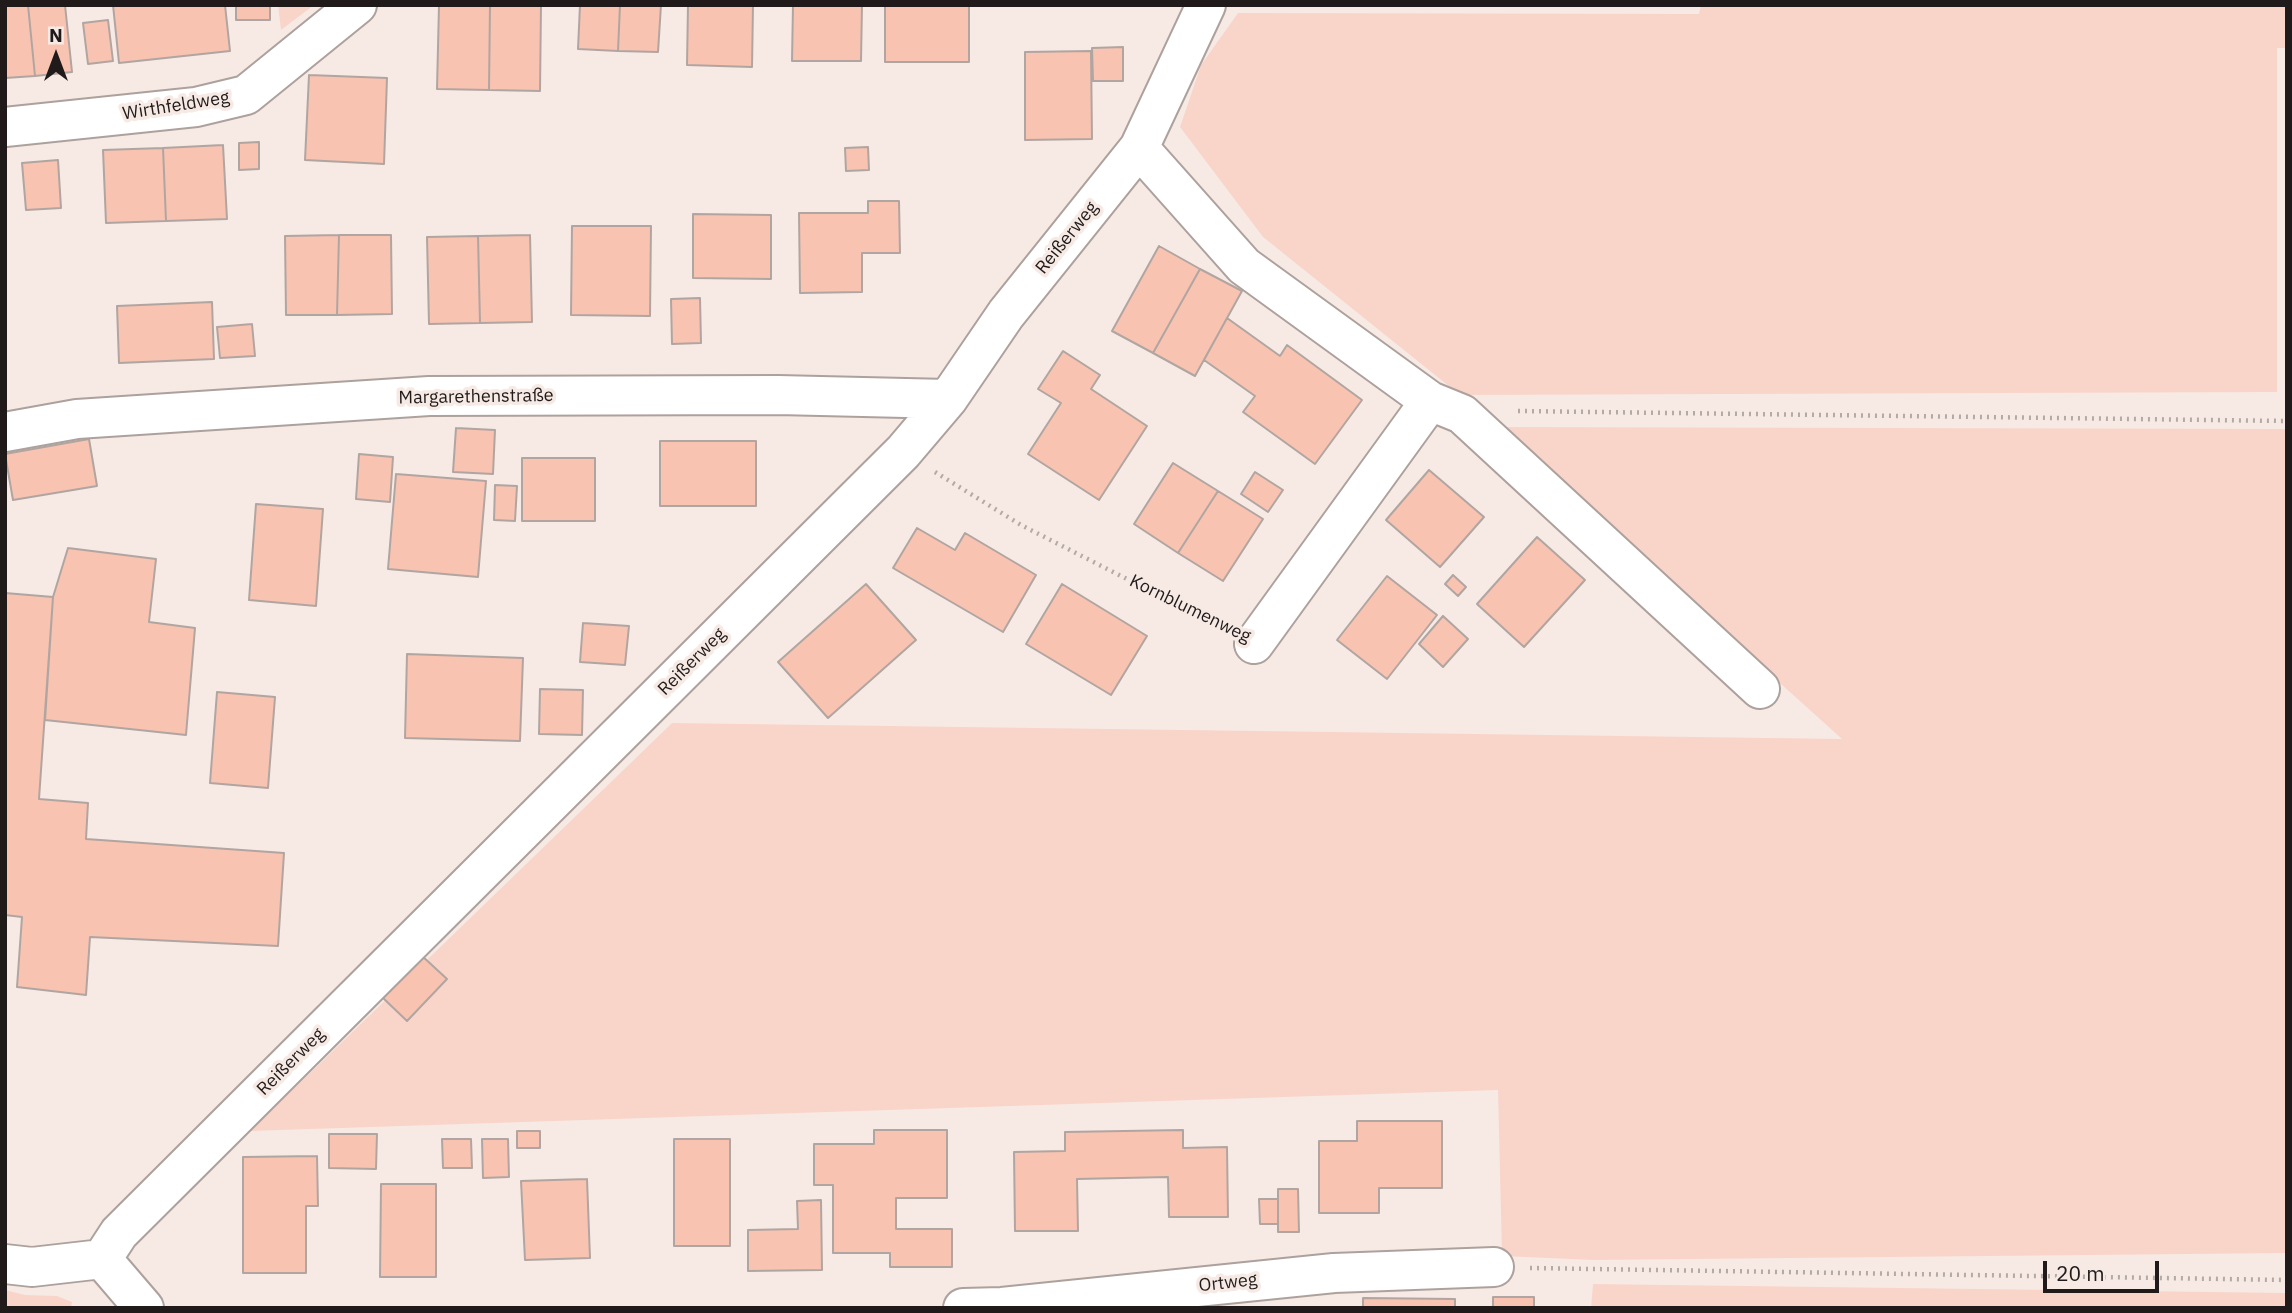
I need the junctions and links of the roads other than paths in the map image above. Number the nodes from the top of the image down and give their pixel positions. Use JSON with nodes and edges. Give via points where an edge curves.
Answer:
{"nodes":[{"id":1,"x":357,"y":5,"type":"edge"},
{"id":2,"x":1206,"y":5,"type":"edge"},
{"id":3,"x":5,"y":127,"type":"edge"},
{"id":4,"x":1139,"y":148,"type":"junction"},
{"id":5,"x":948,"y":399,"type":"junction"},
{"id":6,"x":1446,"y":408,"type":"junction"},
{"id":7,"x":5,"y":432,"type":"edge"},
{"id":8,"x":1254,"y":644,"type":"road end"},
{"id":9,"x":1759,"y":689,"type":"dead end"},
{"id":10,"x":102,"y":1259,"type":"junction"},
{"id":11,"x":5,"y":1264,"type":"edge"},
{"id":12,"x":1494,"y":1267,"type":"road end"},
{"id":13,"x":144,"y":1308,"type":"edge"},
{"id":14,"x":963,"y":1308,"type":"edge"}],
"edges":[{"from":1,"to":3,"type":"street","name":"Wirthfeldweg","via":[[246,95],[196,107]]},
{"from":2,"to":4,"type":"street","name":"Reißerweg"},
{"from":4,"to":5,"type":"street","name":"Reißerweg","via":[[1006,314]]},
{"from":4,"to":6,"type":"street","via":[[1244,266]]},
{"from":5,"to":7,"type":"street","name":"Margarethenstraße","via":[[429,396],[77,419]]},
{"from":5,"to":10,"type":"street","name":"Reißerweg","via":[[903,452],[128,1224]]},
{"from":6,"to":8,"type":"street","name":"Kornblumenweg"},
{"from":6,"to":9,"type":"street"},
{"from":10,"to":11,"type":"street","via":[[32,1267]]},
{"from":10,"to":13,"type":"street"},
{"from":12,"to":14,"type":"street","name":"Ortweg","via":[[1334,1273]]}]}
